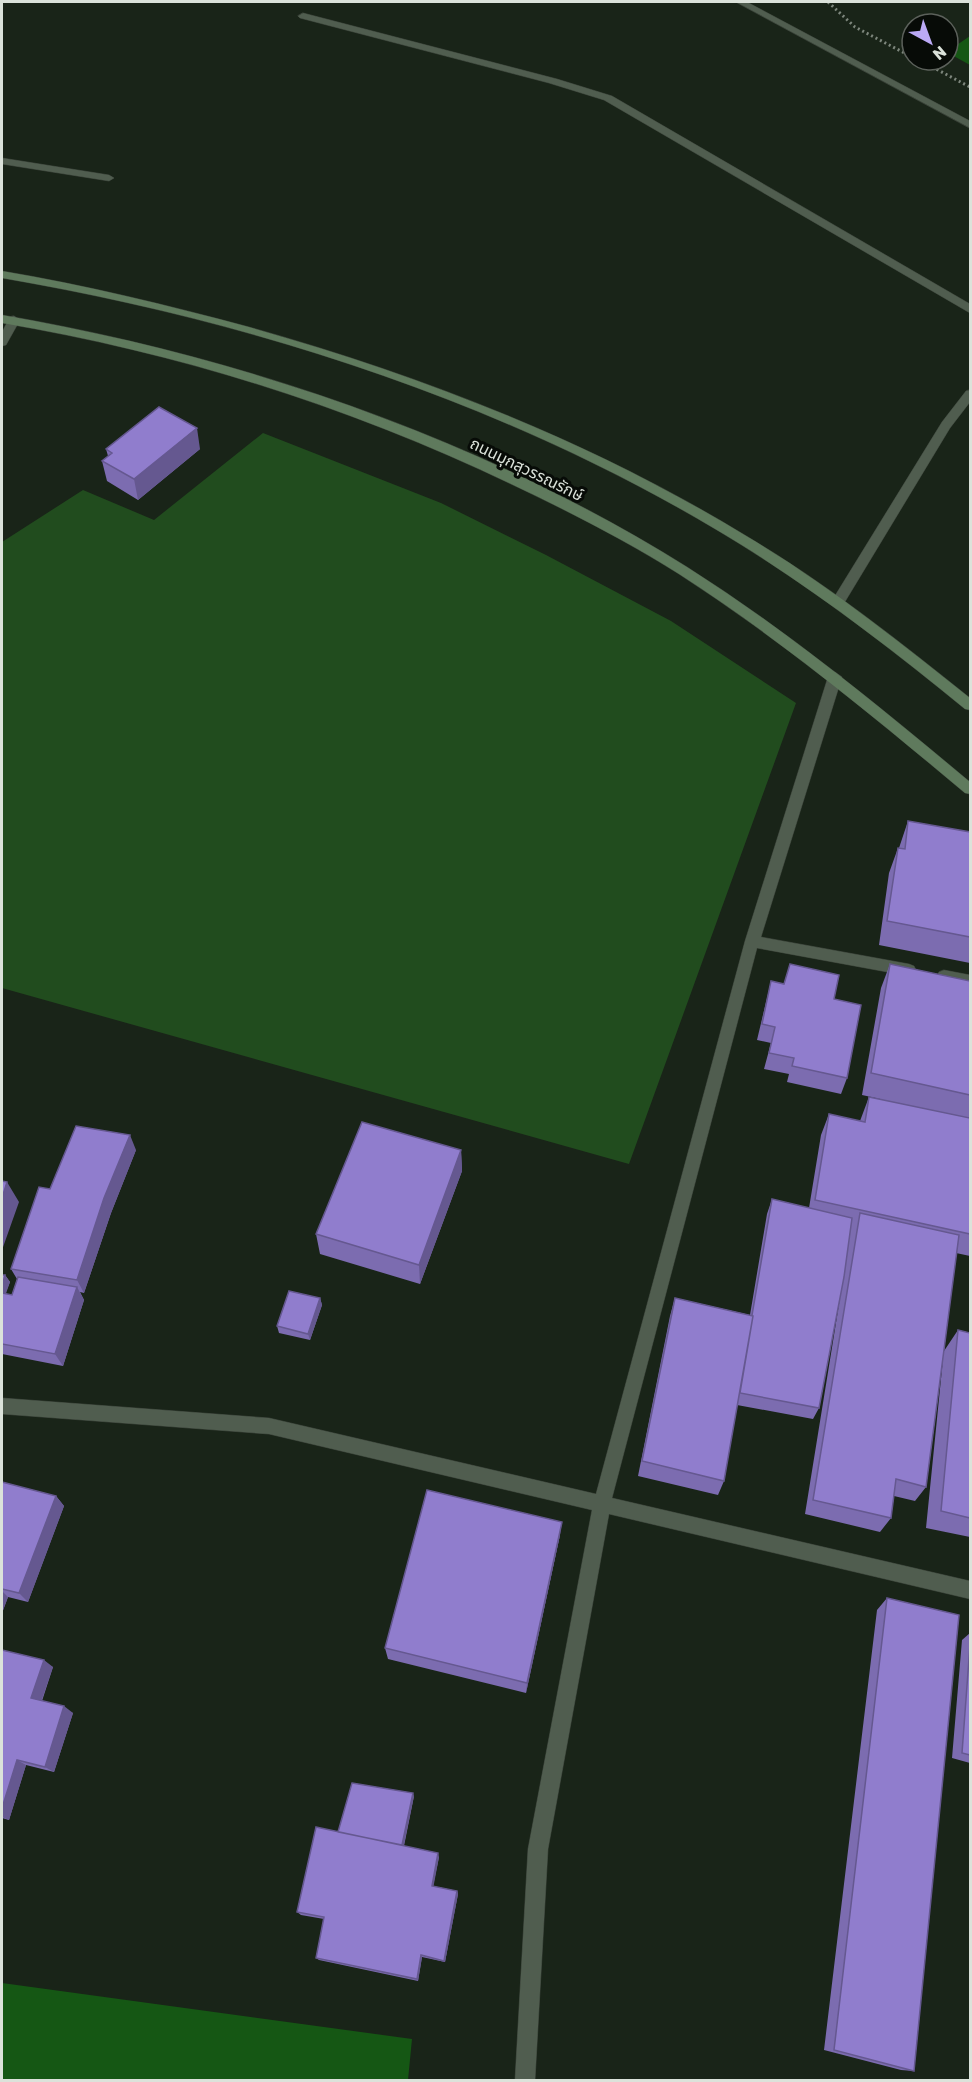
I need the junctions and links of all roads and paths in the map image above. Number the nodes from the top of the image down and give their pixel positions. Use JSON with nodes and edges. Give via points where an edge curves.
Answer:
{"nodes":[{"id":1,"x":741,"y":2,"type":"edge"},
{"id":2,"x":828,"y":2,"type":"edge"},
{"id":3,"x":303,"y":16,"type":"dead end"},
{"id":4,"x":900,"y":51,"type":"edge"},
{"id":5,"x":942,"y":72,"type":"edge"},
{"id":6,"x":970,"y":87,"type":"edge"},
{"id":7,"x":970,"y":125,"type":"edge"},
{"id":8,"x":2,"y":161,"type":"edge"},
{"id":9,"x":109,"y":178,"type":"dead end"},
{"id":10,"x":2,"y":275,"type":"edge"},
{"id":11,"x":970,"y":309,"type":"edge"},
{"id":12,"x":8,"y":320,"type":"edge"},
{"id":13,"x":2,"y":342,"type":"edge"},
{"id":14,"x":970,"y":394,"type":"edge"},
{"id":15,"x":838,"y":602,"type":"junction"},
{"id":16,"x":835,"y":677,"type":"junction"},
{"id":17,"x":970,"y":705,"type":"edge"},
{"id":18,"x":970,"y":789,"type":"edge"},
{"id":19,"x":752,"y":941,"type":"junction"},
{"id":20,"x":970,"y":981,"type":"edge"},
{"id":21,"x":2,"y":1406,"type":"edge"},
{"id":22,"x":602,"y":1504,"type":"junction"},
{"id":23,"x":970,"y":1590,"type":"edge"},
{"id":24,"x":525,"y":2080,"type":"edge"}],
"edges":[{"from":1,"to":7,"type":"street"},
{"from":2,"to":4,"type":"path","via":[[854,26]]},
{"from":3,"to":11,"type":"street","via":[[608,98]]},
{"from":5,"to":6,"type":"path"},
{"from":8,"to":9,"type":"street"},
{"from":10,"to":15,"type":"main road","via":[[137,301],[307,346],[425,386],[529,429],[653,488],[744,540]]},
{"from":12,"to":13,"type":"street"},
{"from":12,"to":16,"type":"main road","name":"ถนนมุกสุวรรณรักษ์","via":[[109,337],[273,383],[387,423],[611,528],[699,581]]},
{"from":14,"to":15,"type":"street","via":[[946,425]]},
{"from":15,"to":17,"type":"main road"},
{"from":16,"to":18,"type":"main road","name":"ถนนมุกสุวรรณรักษ์"},
{"from":16,"to":19,"type":"street"},
{"from":19,"to":20,"type":"street"},
{"from":19,"to":22,"type":"street"},
{"from":21,"to":22,"type":"street","via":[[269,1426]]},
{"from":22,"to":23,"type":"street"},
{"from":22,"to":24,"type":"street","via":[[538,1849]]}]}
